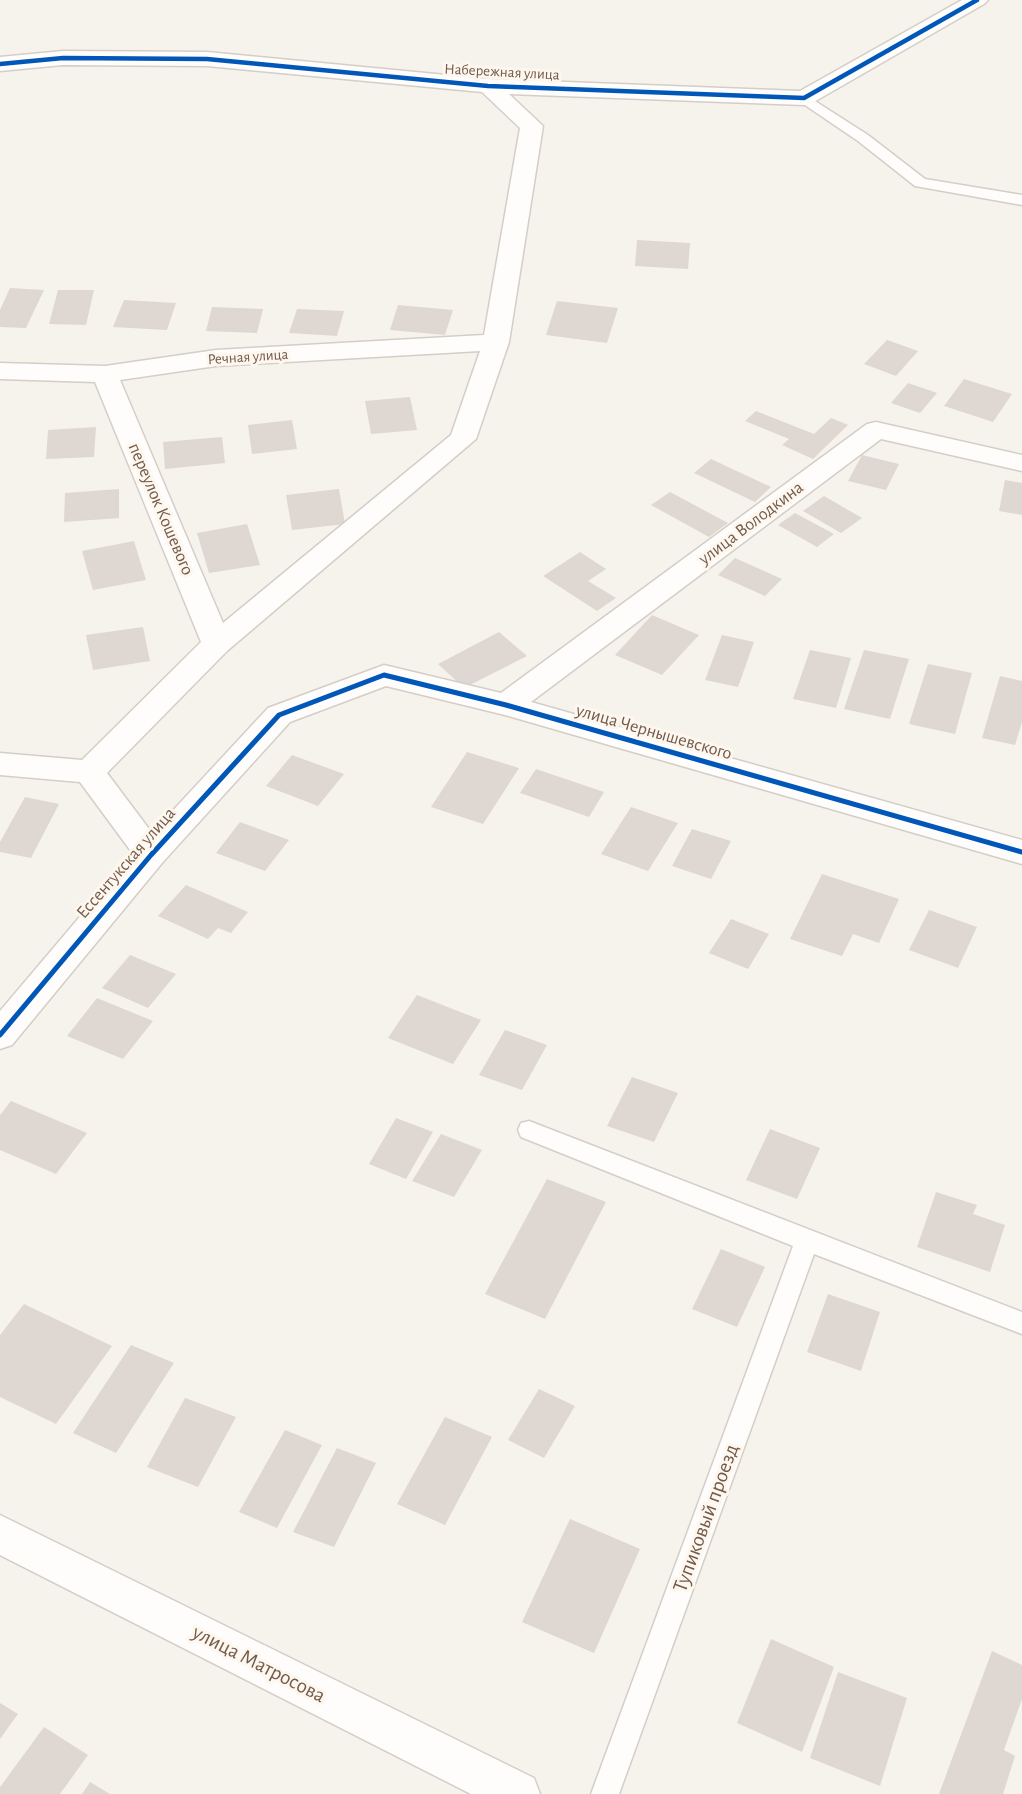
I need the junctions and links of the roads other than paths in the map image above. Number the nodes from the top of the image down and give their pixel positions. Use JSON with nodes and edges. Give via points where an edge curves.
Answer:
{"nodes":[{"id":1,"x":977,"y":0,"type":"edge"},
{"id":2,"x":0,"y":64,"type":"edge"},
{"id":3,"x":488,"y":86,"type":"junction"},
{"id":4,"x":804,"y":98,"type":"junction"},
{"id":5,"x":1022,"y":200,"type":"edge"},
{"id":6,"x":496,"y":342,"type":"junction"},
{"id":7,"x":0,"y":371,"type":"edge"},
{"id":8,"x":105,"y":374,"type":"junction"},
{"id":9,"x":1022,"y":463,"type":"edge"},
{"id":10,"x":217,"y":644,"type":"junction"},
{"id":11,"x":506,"y":705,"type":"junction"},
{"id":12,"x":279,"y":715,"type":"joint"},
{"id":13,"x":0,"y":764,"type":"edge"},
{"id":14,"x":89,"y":772,"type":"junction"},
{"id":15,"x":1022,"y":852,"type":"edge"},
{"id":16,"x":151,"y":855,"type":"junction"},
{"id":17,"x":0,"y":1035,"type":"edge"},
{"id":18,"x":530,"y":1130,"type":"dead end"},
{"id":19,"x":807,"y":1241,"type":"junction"},
{"id":20,"x":1022,"y":1323,"type":"edge"},
{"id":21,"x":0,"y":1533,"type":"edge"},
{"id":22,"x":518,"y":1794,"type":"edge"},
{"id":23,"x":605,"y":1794,"type":"edge"}],
"edges":[{"from":1,"to":4,"type":"street"},
{"from":2,"to":3,"type":"street","name":"Набережная улица","via":[[63,58],[207,59]]},
{"from":3,"to":4,"type":"street","name":"Набережная улица"},
{"from":3,"to":6,"type":"street","via":[[532,126]]},
{"from":4,"to":5,"type":"lane","via":[[920,183]]},
{"from":6,"to":8,"type":"street","name":"Речная улица","via":[[216,358]]},
{"from":6,"to":10,"type":"street","via":[[463,439]]},
{"from":7,"to":8,"type":"street","name":"Речная улица"},
{"from":8,"to":10,"type":"street","name":"переулок Кошевого"},
{"from":9,"to":11,"type":"street","name":"улица Володкина","via":[[876,430]]},
{"from":10,"to":14,"type":"street"},
{"from":11,"to":12,"type":"street","name":"улица Чернышевского","via":[[384,675]]},
{"from":11,"to":15,"type":"street","name":"улица Чернышевского"},
{"from":12,"to":16,"type":"street","name":"Ессентукская улица"},
{"from":13,"to":14,"type":"street"},
{"from":14,"to":16,"type":"street"},
{"from":16,"to":17,"type":"street","name":"Ессентукская улица"},
{"from":18,"to":19,"type":"lane"},
{"from":19,"to":20,"type":"lane"},
{"from":19,"to":23,"type":"lane","name":"Тупиковый проезд"},
{"from":21,"to":22,"type":"street","name":"улица Матросова"}]}
